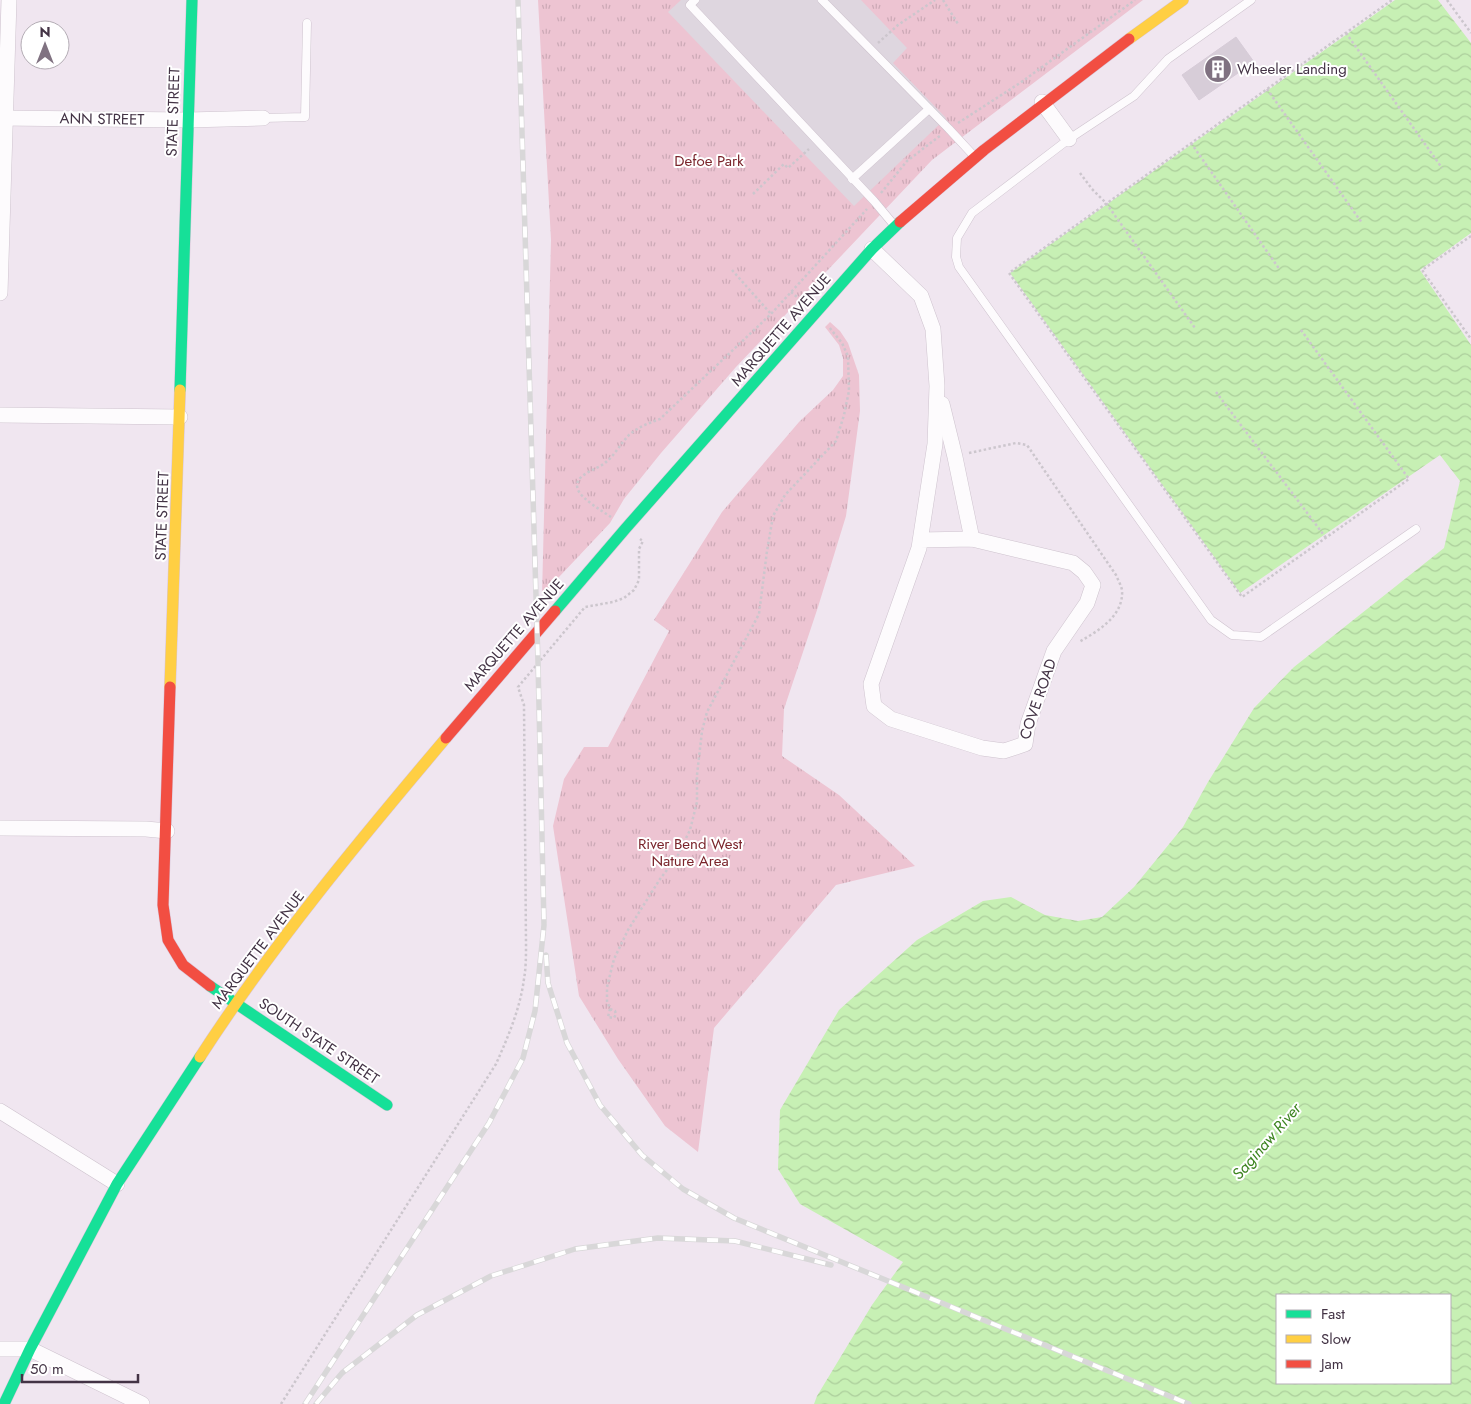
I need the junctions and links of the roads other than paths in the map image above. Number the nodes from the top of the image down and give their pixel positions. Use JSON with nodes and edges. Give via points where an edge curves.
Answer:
{"nodes":[{"id":1,"x":10,"y":0,"type":"edge"},
{"id":2,"x":192,"y":0,"type":"edge"},
{"id":3,"x":695,"y":0,"type":"edge"},
{"id":4,"x":822,"y":0,"type":"edge"},
{"id":5,"x":1183,"y":0,"type":"edge"},
{"id":6,"x":1251,"y":0,"type":"edge"},
{"id":7,"x":307,"y":23,"type":"dead end"},
{"id":8,"x":1042,"y":102,"type":"junction"},
{"id":9,"x":929,"y":109,"type":"junction"},
{"id":10,"x":3,"y":118,"type":"edge"},
{"id":11,"x":263,"y":118,"type":"joint"},
{"id":12,"x":188,"y":120,"type":"junction"},
{"id":13,"x":1069,"y":139,"type":"junction"},
{"id":14,"x":974,"y":157,"type":"junction"},
{"id":15,"x":852,"y":179,"type":"junction"},
{"id":16,"x":895,"y":226,"type":"junction"},
{"id":17,"x":872,"y":250,"type":"junction"},
{"id":18,"x":0,"y":293,"type":"edge"},
{"id":19,"x":937,"y":386,"type":"junction"},
{"id":20,"x":0,"y":415,"type":"edge"},
{"id":21,"x":180,"y":417,"type":"junction"},
{"id":22,"x":1416,"y":529,"type":"dead end"},
{"id":23,"x":972,"y":539,"type":"junction"},
{"id":24,"x":920,"y":540,"type":"junction"},
{"id":25,"x":0,"y":828,"type":"edge"},
{"id":26,"x":167,"y":831,"type":"junction"},
{"id":27,"x":234,"y":1004,"type":"junction"},
{"id":28,"x":387,"y":1104,"type":"dead end"},
{"id":29,"x":0,"y":1111,"type":"edge"},
{"id":30,"x":117,"y":1184,"type":"junction"},
{"id":31,"x":0,"y":1349,"type":"edge"},
{"id":32,"x":30,"y":1349,"type":"junction"},
{"id":33,"x":4,"y":1404,"type":"edge"},
{"id":34,"x":142,"y":1404,"type":"edge"}],
"edges":[{"from":1,"to":10,"type":"street"},
{"from":2,"to":12,"type":"street","name":"STATE STREET"},
{"from":3,"to":15,"type":"lane","via":[[690,4]]},
{"from":4,"to":9,"type":"lane"},
{"from":5,"to":8,"type":"street","name":"MARQUETTE AVENUE"},
{"from":6,"to":13,"type":"lane","via":[[1168,60],[1134,96]]},
{"from":7,"to":11,"type":"lane","via":[[305,117]]},
{"from":8,"to":13,"type":"street"},
{"from":8,"to":14,"type":"street","name":"MARQUETTE AVENUE"},
{"from":9,"to":14,"type":"lane"},
{"from":9,"to":15,"type":"lane"},
{"from":10,"to":12,"type":"street","name":"ANN STREET"},
{"from":10,"to":18,"type":"street"},
{"from":11,"to":12,"type":"street","name":"ANN STREET"},
{"from":12,"to":21,"type":"street","name":"STATE STREET"},
{"from":13,"to":22,"type":"lane","via":[[972,213],[957,238],[956,257],[959,266],[1211,620],[1232,635],[1260,637]]},
{"from":14,"to":16,"type":"street","name":"MARQUETTE AVENUE"},
{"from":15,"to":16,"type":"lane"},
{"from":16,"to":17,"type":"street","name":"MARQUETTE AVENUE"},
{"from":17,"to":19,"type":"street","name":"COVE ROAD","via":[[921,296],[933,329]]},
{"from":17,"to":27,"type":"street","name":"MARQUETTE AVENUE","via":[[626,528],[358,842]]},
{"from":19,"to":23,"type":"street","name":"COVE ROAD"},
{"from":19,"to":24,"type":"street","name":"COVE ROAD","via":[[935,444]]},
{"from":20,"to":21,"type":"street"},
{"from":21,"to":26,"type":"street","name":"STATE STREET"},
{"from":23,"to":24,"type":"street","name":"COVE ROAD"},
{"from":23,"to":24,"type":"street","name":"COVE ROAD","via":[[1073,563],[1093,585],[1087,603],[1054,651],[1028,724],[1025,744],[1004,751],[982,748],[891,719],[874,706],[871,684]]},
{"from":25,"to":26,"type":"street"},
{"from":26,"to":27,"type":"street","name":"STATE STREET","via":[[163,905],[168,940],[183,965]]},
{"from":27,"to":28,"type":"street","name":"SOUTH STATE STREET"},
{"from":27,"to":30,"type":"street","name":"MARQUETTE AVENUE"},
{"from":29,"to":30,"type":"street"},
{"from":30,"to":32,"type":"street","name":"MARQUETTE AVENUE"},
{"from":31,"to":32,"type":"street"},
{"from":32,"to":33,"type":"street","name":"MARQUETTE AVENUE"},
{"from":32,"to":34,"type":"street"}]}
